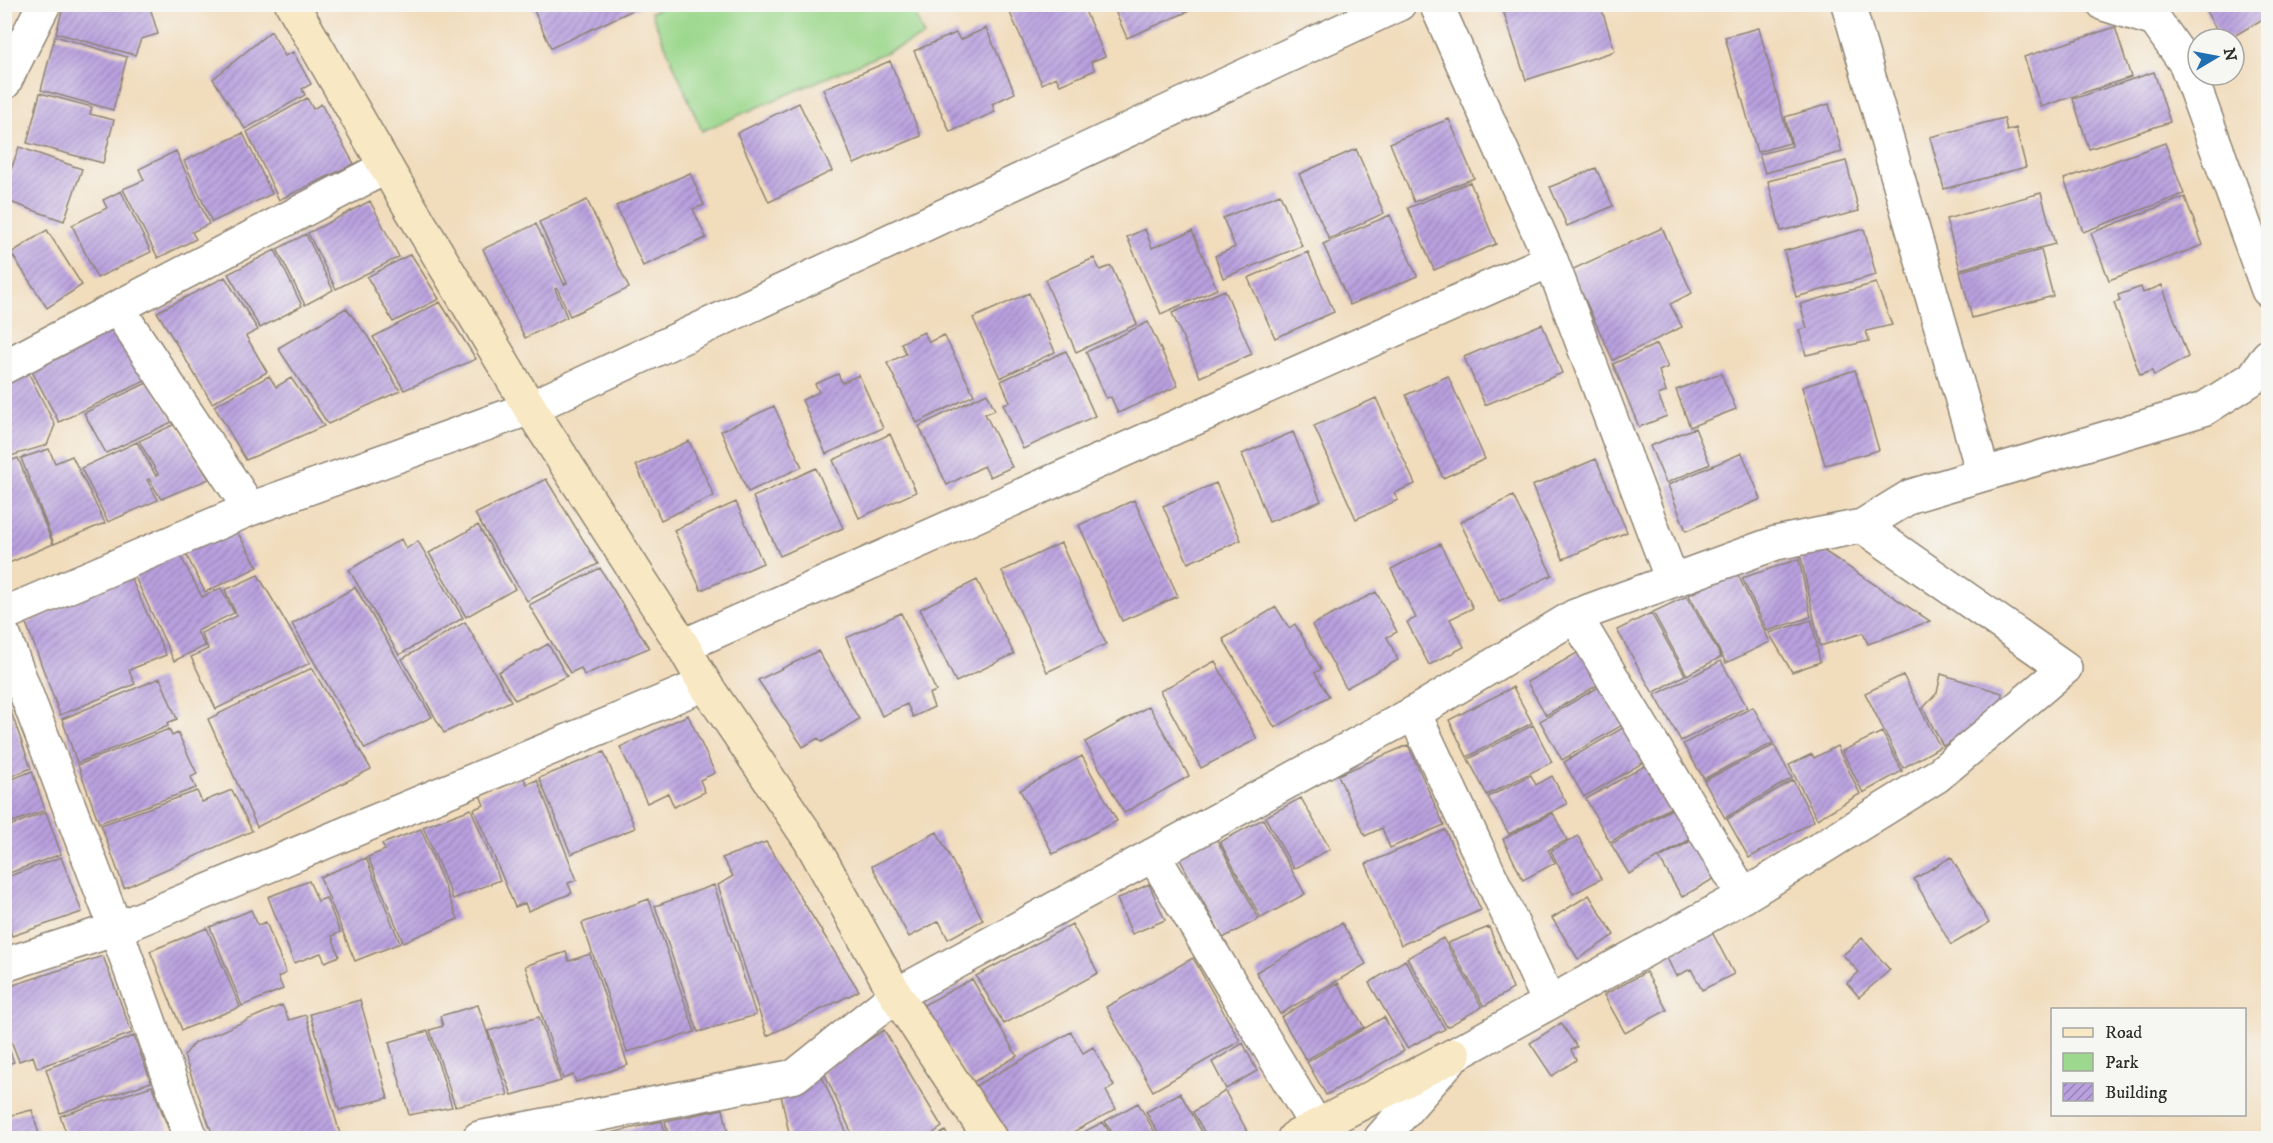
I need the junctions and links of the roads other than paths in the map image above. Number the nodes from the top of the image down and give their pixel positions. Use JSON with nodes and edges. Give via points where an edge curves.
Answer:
{"nodes":[{"id":1,"x":44,"y":4,"type":"edge"},
{"id":2,"x":292,"y":4,"type":"edge"},
{"id":3,"x":1399,"y":4,"type":"edge"},
{"id":4,"x":1436,"y":4,"type":"edge"},
{"id":5,"x":1848,"y":4,"type":"edge"},
{"id":6,"x":2104,"y":4,"type":"edge"},
{"id":7,"x":4,"y":83,"type":"edge"},
{"id":8,"x":386,"y":167,"type":"junction"},
{"id":9,"x":1551,"y":260,"type":"junction"},
{"id":10,"x":2268,"y":290,"type":"edge"},
{"id":11,"x":118,"y":309,"type":"junction"},
{"id":12,"x":2268,"y":356,"type":"edge"},
{"id":13,"x":4,"y":367,"type":"edge"},
{"id":14,"x":530,"y":408,"type":"junction"},
{"id":15,"x":1983,"y":473,"type":"junction"},
{"id":16,"x":250,"y":509,"type":"junction"},
{"id":17,"x":1862,"y":526,"type":"junction"},
{"id":18,"x":1672,"y":580,"type":"junction"},
{"id":19,"x":4,"y":614,"type":"edge"},
{"id":20,"x":1575,"y":616,"type":"junction"},
{"id":21,"x":4,"y":636,"type":"edge"},
{"id":22,"x":683,"y":646,"type":"junction"},
{"id":23,"x":705,"y":684,"type":"junction"},
{"id":24,"x":1413,"y":713,"type":"junction"},
{"id":25,"x":1153,"y":855,"type":"junction"},
{"id":26,"x":1744,"y":896,"type":"junction"},
{"id":27,"x":116,"y":929,"type":"junction"},
{"id":28,"x":4,"y":965,"type":"edge"},
{"id":29,"x":896,"y":995,"type":"junction"},
{"id":30,"x":1549,"y":1002,"type":"junction"},
{"id":31,"x":1454,"y":1055,"type":"junction"},
{"id":32,"x":1305,"y":1133,"type":"edge"},
{"id":33,"x":191,"y":1138,"type":"edge"},
{"id":34,"x":479,"y":1138,"type":"edge"},
{"id":35,"x":990,"y":1138,"type":"edge"},
{"id":36,"x":1381,"y":1138,"type":"edge"}],
"edges":[{"from":1,"to":7,"type":"street"},
{"from":2,"to":8,"type":"street"},
{"from":3,"to":14,"type":"street"},
{"from":4,"to":9,"type":"street"},
{"from":5,"to":15,"type":"street"},
{"from":6,"to":10,"type":"street","via":[[2155,20],[2186,64]]},
{"from":8,"to":11,"type":"street"},
{"from":8,"to":14,"type":"street"},
{"from":9,"to":18,"type":"street"},
{"from":9,"to":22,"type":"street"},
{"from":11,"to":13,"type":"street"},
{"from":11,"to":16,"type":"street"},
{"from":12,"to":15,"type":"street","via":[[2253,378],[2204,409]]},
{"from":14,"to":16,"type":"street"},
{"from":14,"to":22,"type":"street"},
{"from":15,"to":17,"type":"street","via":[[1911,496]]},
{"from":16,"to":19,"type":"street"},
{"from":17,"to":18,"type":"street","via":[[1776,543]]},
{"from":17,"to":26,"type":"street","via":[[2065,668],[1937,776]]},
{"from":18,"to":20,"type":"street"},
{"from":20,"to":24,"type":"street"},
{"from":20,"to":26,"type":"street"},
{"from":21,"to":27,"type":"street"},
{"from":22,"to":23,"type":"street"},
{"from":23,"to":27,"type":"street"},
{"from":23,"to":29,"type":"street","via":[[810,840]]},
{"from":24,"to":25,"type":"street"},
{"from":24,"to":30,"type":"street"},
{"from":25,"to":29,"type":"street"},
{"from":25,"to":32,"type":"street"},
{"from":26,"to":30,"type":"street"},
{"from":27,"to":28,"type":"street"},
{"from":27,"to":33,"type":"street"},
{"from":29,"to":34,"type":"street","via":[[795,1076]]},
{"from":29,"to":35,"type":"street"},
{"from":30,"to":31,"type":"street"},
{"from":31,"to":32,"type":"street"},
{"from":31,"to":36,"type":"street"}]}
